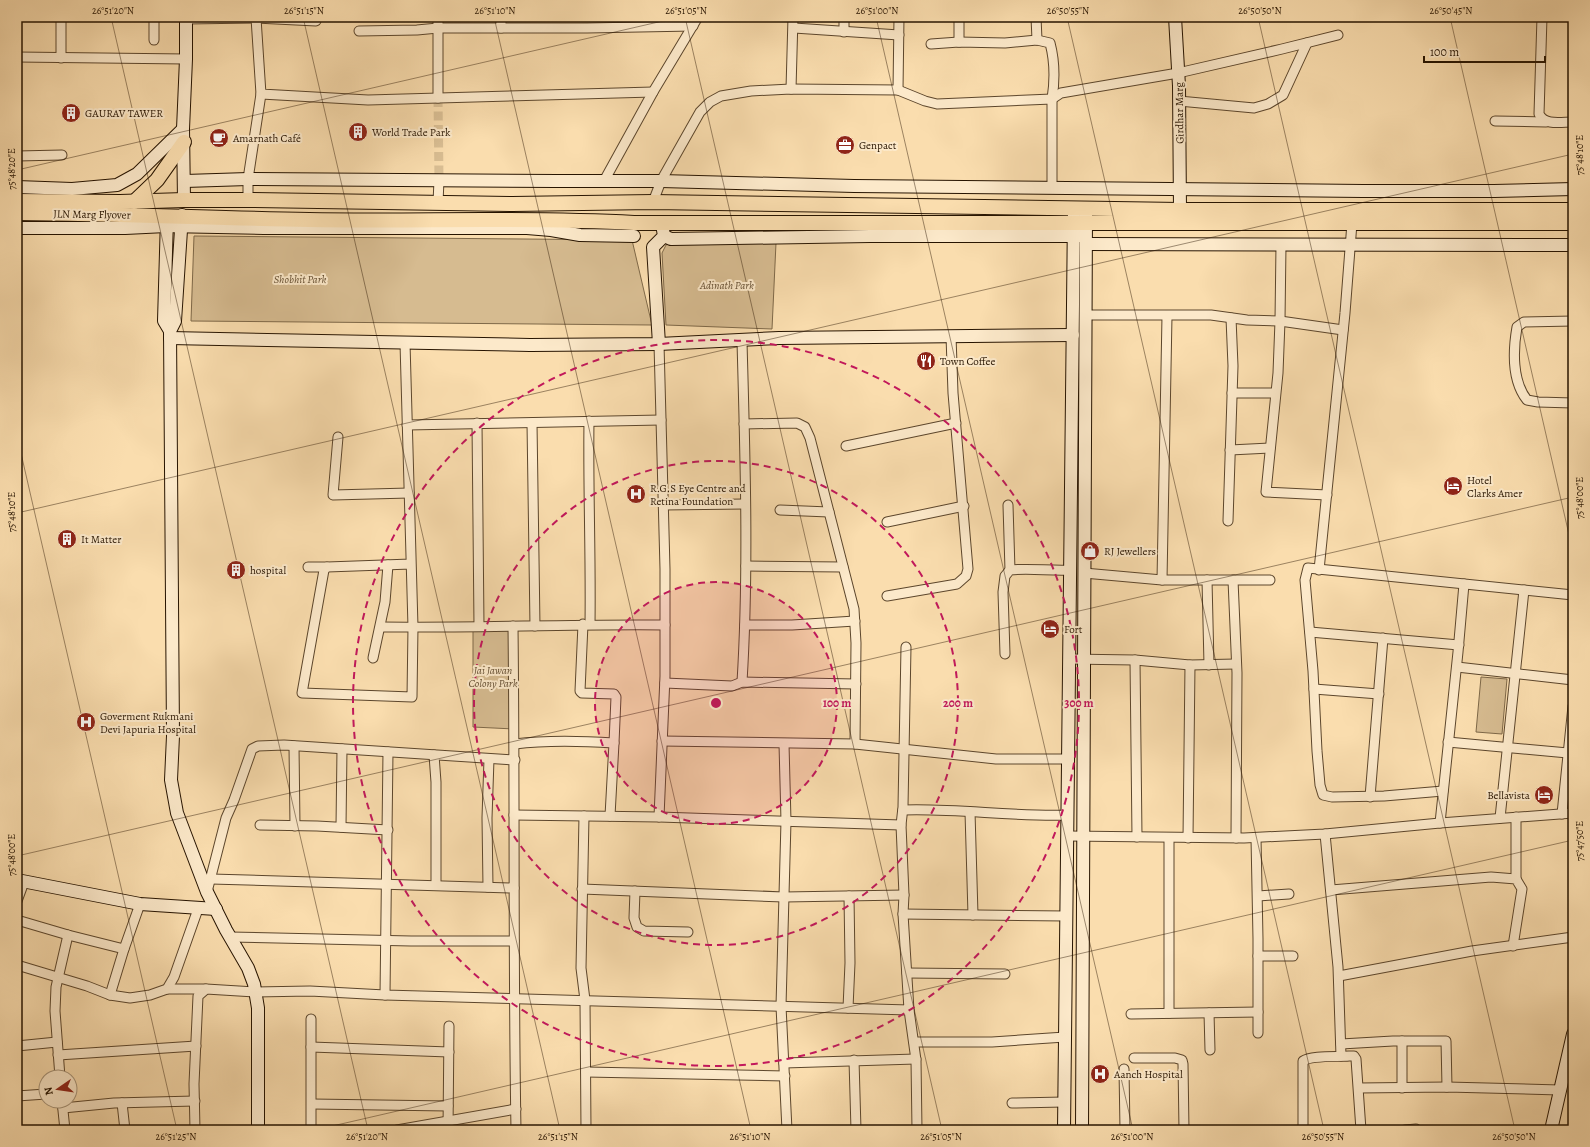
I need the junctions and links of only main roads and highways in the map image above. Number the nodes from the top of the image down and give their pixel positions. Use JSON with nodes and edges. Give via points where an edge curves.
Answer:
{"nodes":[{"id":1,"x":183,"y":136,"type":"road end"},
{"id":2,"x":17,"y":201,"type":"edge"},
{"id":3,"x":134,"y":202,"type":"junction"},
{"id":4,"x":1573,"y":210,"type":"edge"},
{"id":5,"x":17,"y":213,"type":"edge"},
{"id":6,"x":1573,"y":223,"type":"edge"}],
"edges":[{"from":1,"to":3,"type":"main road","via":[[156,180]]},
{"from":2,"to":3,"type":"main road","name":"JLN Marg Flyover"},
{"from":3,"to":4,"type":"main road","name":"JLN Marg Flyover","via":[[653,202],[1180,210]]},
{"from":5,"to":6,"type":"main road","name":"JLN Marg Flyover","via":[[151,215],[166,221],[309,220],[663,230],[1081,232],[1352,223]]}]}
